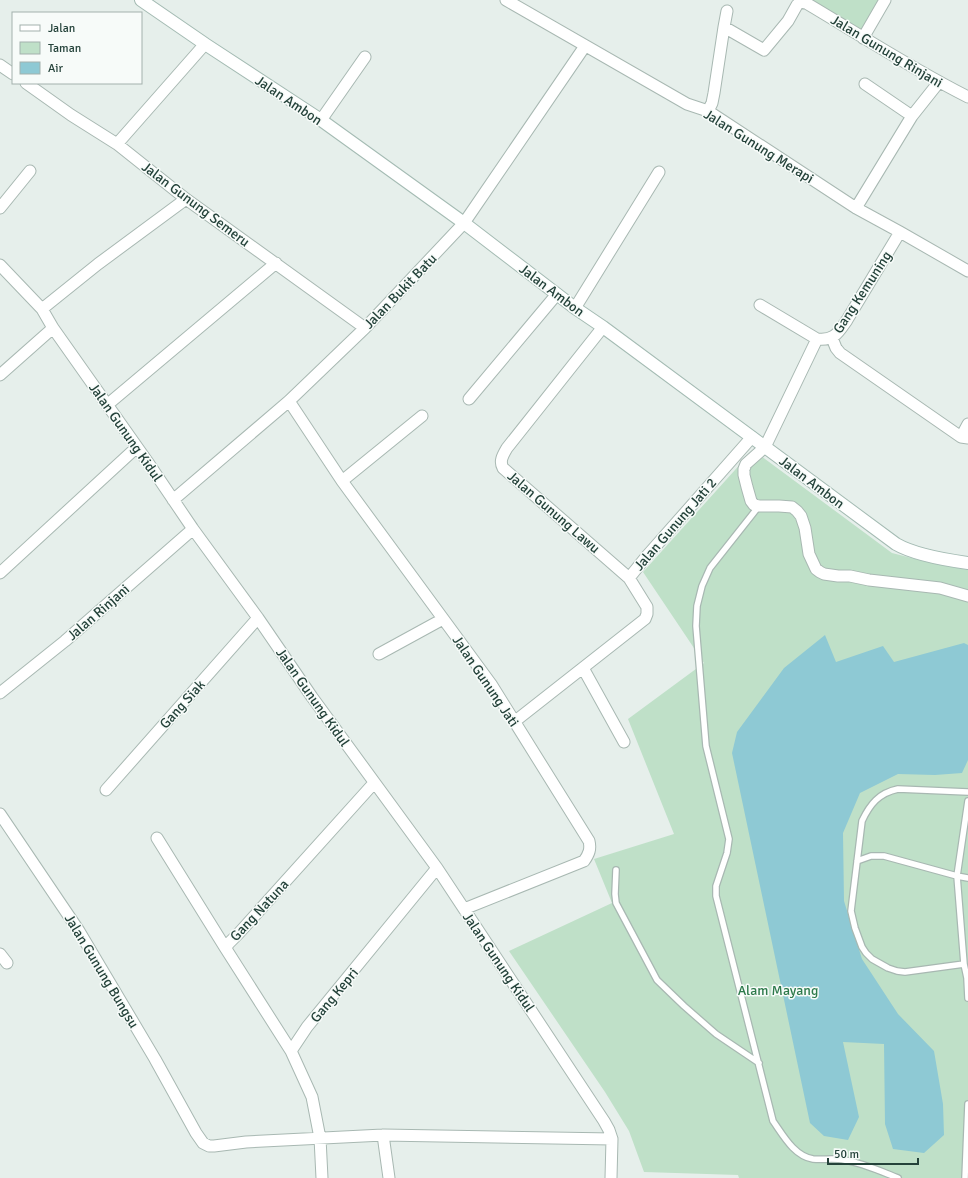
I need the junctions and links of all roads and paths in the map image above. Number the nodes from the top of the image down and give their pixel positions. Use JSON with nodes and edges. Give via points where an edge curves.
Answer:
{"nodes":[{"id":1,"x":142,"y":0,"type":"edge"},
{"id":2,"x":506,"y":0,"type":"edge"},
{"id":3,"x":885,"y":0,"type":"edge"},
{"id":4,"x":727,"y":11,"type":"dead end"},
{"id":5,"x":724,"y":27,"type":"junction"},
{"id":6,"x":863,"y":38,"type":"junction"},
{"id":7,"x":205,"y":44,"type":"junction"},
{"id":8,"x":585,"y":46,"type":"junction"},
{"id":9,"x":365,"y":57,"type":"dead end"},
{"id":10,"x":0,"y":65,"type":"edge"},
{"id":11,"x":12,"y":73,"type":"edge"},
{"id":12,"x":939,"y":82,"type":"junction"},
{"id":13,"x":27,"y":84,"type":"edge"},
{"id":14,"x":865,"y":84,"type":"dead end"},
{"id":15,"x":968,"y":96,"type":"edge"},
{"id":16,"x":708,"y":111,"type":"junction"},
{"id":17,"x":912,"y":116,"type":"junction"},
{"id":18,"x":320,"y":120,"type":"junction"},
{"id":19,"x":117,"y":144,"type":"junction"},
{"id":20,"x":30,"y":171,"type":"dead end"},
{"id":21,"x":659,"y":172,"type":"dead end"},
{"id":22,"x":186,"y":199,"type":"junction"},
{"id":23,"x":0,"y":208,"type":"edge"},
{"id":24,"x":856,"y":208,"type":"junction"},
{"id":25,"x":464,"y":223,"type":"junction"},
{"id":26,"x":900,"y":232,"type":"junction"},
{"id":27,"x":276,"y":263,"type":"junction"},
{"id":28,"x":0,"y":265,"type":"edge"},
{"id":29,"x":968,"y":271,"type":"edge"},
{"id":30,"x":557,"y":294,"type":"junction"},
{"id":31,"x":760,"y":305,"type":"dead end"},
{"id":32,"x":575,"y":308,"type":"junction"},
{"id":33,"x":42,"y":309,"type":"junction"},
{"id":34,"x":603,"y":327,"type":"junction"},
{"id":35,"x":53,"y":328,"type":"junction"},
{"id":36,"x":365,"y":328,"type":"junction"},
{"id":37,"x":832,"y":338,"type":"junction"},
{"id":38,"x":817,"y":339,"type":"junction"},
{"id":39,"x":0,"y":374,"type":"edge"},
{"id":40,"x":469,"y":399,"type":"dead end"},
{"id":41,"x":289,"y":401,"type":"junction"},
{"id":42,"x":107,"y":405,"type":"junction"},
{"id":43,"x":422,"y":416,"type":"dead end"},
{"id":44,"x":968,"y":424,"type":"edge"},
{"id":45,"x":752,"y":437,"type":"junction"},
{"id":46,"x":964,"y":437,"type":"edge"},
{"id":47,"x":765,"y":446,"type":"junction"},
{"id":48,"x":137,"y":447,"type":"junction"},
{"id":49,"x":342,"y":481,"type":"junction"},
{"id":50,"x":173,"y":500,"type":"junction"},
{"id":51,"x":759,"y":506,"type":"junction"},
{"id":52,"x":193,"y":529,"type":"junction"},
{"id":53,"x":968,"y":563,"type":"edge"},
{"id":54,"x":0,"y":573,"type":"edge"},
{"id":55,"x":629,"y":578,"type":"junction"},
{"id":56,"x":968,"y":596,"type":"edge"},
{"id":57,"x":258,"y":618,"type":"junction"},
{"id":58,"x":443,"y":619,"type":"junction"},
{"id":59,"x":379,"y":654,"type":"dead end"},
{"id":60,"x":583,"y":668,"type":"junction"},
{"id":61,"x":0,"y":693,"type":"edge"},
{"id":62,"x":514,"y":722,"type":"junction"},
{"id":63,"x":624,"y":742,"type":"dead end"},
{"id":64,"x":374,"y":783,"type":"junction"},
{"id":65,"x":106,"y":790,"type":"dead end"},
{"id":66,"x":968,"y":792,"type":"edge"},
{"id":67,"x":968,"y":801,"type":"edge"},
{"id":68,"x":0,"y":814,"type":"edge"},
{"id":69,"x":157,"y":838,"type":"dead end"},
{"id":70,"x":857,"y":861,"type":"junction"},
{"id":71,"x":437,"y":868,"type":"junction"},
{"id":72,"x":616,"y":870,"type":"dead end"},
{"id":73,"x":957,"y":876,"type":"junction"},
{"id":74,"x":968,"y":878,"type":"edge"},
{"id":75,"x":464,"y":909,"type":"junction"},
{"id":76,"x":226,"y":949,"type":"junction"},
{"id":77,"x":964,"y":964,"type":"junction"},
{"id":78,"x":968,"y":978,"type":"edge"},
{"id":79,"x":968,"y":998,"type":"edge"},
{"id":80,"x":290,"y":1051,"type":"junction"},
{"id":81,"x":759,"y":1063,"type":"junction"},
{"id":82,"x":968,"y":1104,"type":"edge"},
{"id":83,"x":383,"y":1135,"type":"junction"},
{"id":84,"x":320,"y":1138,"type":"junction"},
{"id":85,"x":612,"y":1139,"type":"junction"},
{"id":86,"x":322,"y":1178,"type":"edge"},
{"id":87,"x":390,"y":1178,"type":"edge"},
{"id":88,"x":612,"y":1178,"type":"edge"},
{"id":89,"x":898,"y":1178,"type":"edge"},
{"id":90,"x":965,"y":1178,"type":"edge"}],
"edges":[{"from":1,"to":7,"type":"street","name":"Jalan Ambon"},
{"from":2,"to":8,"type":"street","name":"Jalan Gunung Merapi"},
{"from":3,"to":6,"type":"street"},
{"from":4,"to":5,"type":"street"},
{"from":5,"to":6,"type":"street","name":"Jalan Gunung Rinjani","via":[[764,50],[800,2],[806,3]]},
{"from":5,"to":16,"type":"street","via":[[714,93]]},
{"from":6,"to":12,"type":"street","name":"Jalan Gunung Rinjani"},
{"from":7,"to":18,"type":"street","name":"Jalan Ambon"},
{"from":7,"to":19,"type":"street"},
{"from":8,"to":16,"type":"street","name":"Jalan Gunung Merapi","via":[[687,104]]},
{"from":8,"to":25,"type":"street","name":"Jalan Bukit Batu"},
{"from":9,"to":18,"type":"street"},
{"from":10,"to":11,"type":"street"},
{"from":12,"to":15,"type":"street","name":"Jalan Gunung Rinjani"},
{"from":12,"to":17,"type":"street"},
{"from":13,"to":19,"type":"street","name":"Jalan Gunung Semeru"},
{"from":14,"to":17,"type":"street"},
{"from":16,"to":24,"type":"street","name":"Jalan Gunung Merapi"},
{"from":17,"to":24,"type":"street"},
{"from":18,"to":25,"type":"street","name":"Jalan Ambon"},
{"from":19,"to":22,"type":"street","name":"Jalan Gunung Semeru"},
{"from":20,"to":23,"type":"street"},
{"from":21,"to":32,"type":"street"},
{"from":22,"to":27,"type":"street","name":"Jalan Gunung Semeru"},
{"from":22,"to":33,"type":"street"},
{"from":24,"to":26,"type":"street","name":"Jalan Gunung Merapi"},
{"from":25,"to":30,"type":"street","name":"Jalan Ambon"},
{"from":25,"to":36,"type":"street","name":"Jalan Bukit Batu"},
{"from":26,"to":29,"type":"street","name":"Jalan Gunung Merapi"},
{"from":26,"to":37,"type":"street","name":"Gang Kemuning","via":[[847,320]]},
{"from":27,"to":36,"type":"street","name":"Jalan Gunung Semeru"},
{"from":27,"to":42,"type":"street"},
{"from":28,"to":33,"type":"street","name":"Jalan Gunung Kidul"},
{"from":30,"to":32,"type":"street","name":"Jalan Ambon"},
{"from":30,"to":40,"type":"street"},
{"from":31,"to":38,"type":"street"},
{"from":32,"to":34,"type":"street","name":"Jalan Ambon"},
{"from":33,"to":35,"type":"street","name":"Jalan Gunung Kidul"},
{"from":34,"to":45,"type":"street","name":"Jalan Ambon"},
{"from":34,"to":55,"type":"street","name":"Jalan Gunung Lawu","via":[[507,448],[502,455],[501,465]]},
{"from":35,"to":39,"type":"street"},
{"from":35,"to":42,"type":"street","name":"Jalan Gunung Kidul"},
{"from":36,"to":41,"type":"street","name":"Jalan Bukit Batu"},
{"from":37,"to":38,"type":"street","name":"Gang Kemuning"},
{"from":37,"to":46,"type":"street","via":[[840,354]]},
{"from":38,"to":47,"type":"street","name":"Gang Kemuning"},
{"from":41,"to":49,"type":"street","name":"Jalan Gunung Jati"},
{"from":41,"to":50,"type":"street","name":"Jalan Bukit Batu"},
{"from":42,"to":48,"type":"street","name":"Jalan Gunung Kidul"},
{"from":43,"to":49,"type":"street"},
{"from":44,"to":46,"type":"street"},
{"from":45,"to":47,"type":"street","name":"Jalan Ambon"},
{"from":45,"to":55,"type":"street","name":"Jalan Gunung Jati 2"},
{"from":47,"to":51,"type":"street","via":[[744,469],[751,501]]},
{"from":47,"to":53,"type":"street","name":"Jalan Ambon","via":[[904,548]]},
{"from":48,"to":50,"type":"street","name":"Jalan Gunung Kidul"},
{"from":48,"to":54,"type":"street"},
{"from":49,"to":58,"type":"street","name":"Jalan Gunung Jati"},
{"from":50,"to":52,"type":"street","name":"Jalan Gunung Kidul"},
{"from":51,"to":56,"type":"street","via":[[779,506],[797,511],[805,528],[809,554],[816,569],[824,574],[940,588]]},
{"from":51,"to":81,"type":"lane","via":[[710,568],[697,606],[696,626],[706,746],[729,839],[716,886],[716,896]]},
{"from":52,"to":57,"type":"street","name":"Jalan Gunung Kidul"},
{"from":52,"to":61,"type":"street","name":"Jalan Rinjani","via":[[65,641]]},
{"from":55,"to":60,"type":"street","name":"Jalan Gunung Jati 2","via":[[647,607],[645,619]]},
{"from":57,"to":64,"type":"street","name":"Jalan Gunung Kidul"},
{"from":57,"to":65,"type":"street","name":"Gang Siak"},
{"from":58,"to":59,"type":"street"},
{"from":58,"to":62,"type":"street","name":"Jalan Gunung Jati","via":[[491,684]]},
{"from":60,"to":62,"type":"street","name":"Jalan Gunung Jati 2"},
{"from":60,"to":63,"type":"street"},
{"from":62,"to":75,"type":"street","name":"Jalan Gunung Jati","via":[[591,848],[584,861]]},
{"from":64,"to":71,"type":"street","name":"Jalan Gunung Kidul"},
{"from":64,"to":76,"type":"street","name":"Gang Natuna"},
{"from":66,"to":70,"type":"lane","via":[[898,789],[879,797],[868,808],[862,821]]},
{"from":67,"to":73,"type":"lane"},
{"from":68,"to":84,"type":"street","name":"Jalan Gunung Bungsu","via":[[79,931],[203,1143],[214,1146]]},
{"from":69,"to":76,"type":"street"},
{"from":70,"to":73,"type":"lane","via":[[871,856],[884,856]]},
{"from":70,"to":77,"type":"lane","via":[[851,911],[862,947],[872,959],[888,968],[905,972]]},
{"from":71,"to":75,"type":"street","name":"Jalan Gunung Kidul"},
{"from":71,"to":80,"type":"street","name":"Gang Kepri"},
{"from":72,"to":81,"type":"lane","via":[[616,903],[657,980],[716,1034]]},
{"from":73,"to":74,"type":"lane"},
{"from":73,"to":77,"type":"lane"},
{"from":75,"to":85,"type":"street","name":"Jalan Gunung Kidul","via":[[604,1121]]},
{"from":76,"to":80,"type":"street","name":"Gang Natuna"},
{"from":77,"to":78,"type":"lane"},
{"from":78,"to":79,"type":"lane"},
{"from":80,"to":84,"type":"street","via":[[312,1097]]},
{"from":81,"to":89,"type":"lane","via":[[773,1121],[798,1151],[814,1159],[844,1160]]},
{"from":82,"to":90,"type":"lane"},
{"from":83,"to":84,"type":"street","name":"Jalan Gunung Bungsu"},
{"from":83,"to":85,"type":"street","name":"Jalan Gunung Bungsu"},
{"from":83,"to":87,"type":"street"},
{"from":84,"to":86,"type":"street"},
{"from":85,"to":88,"type":"street"}]}
